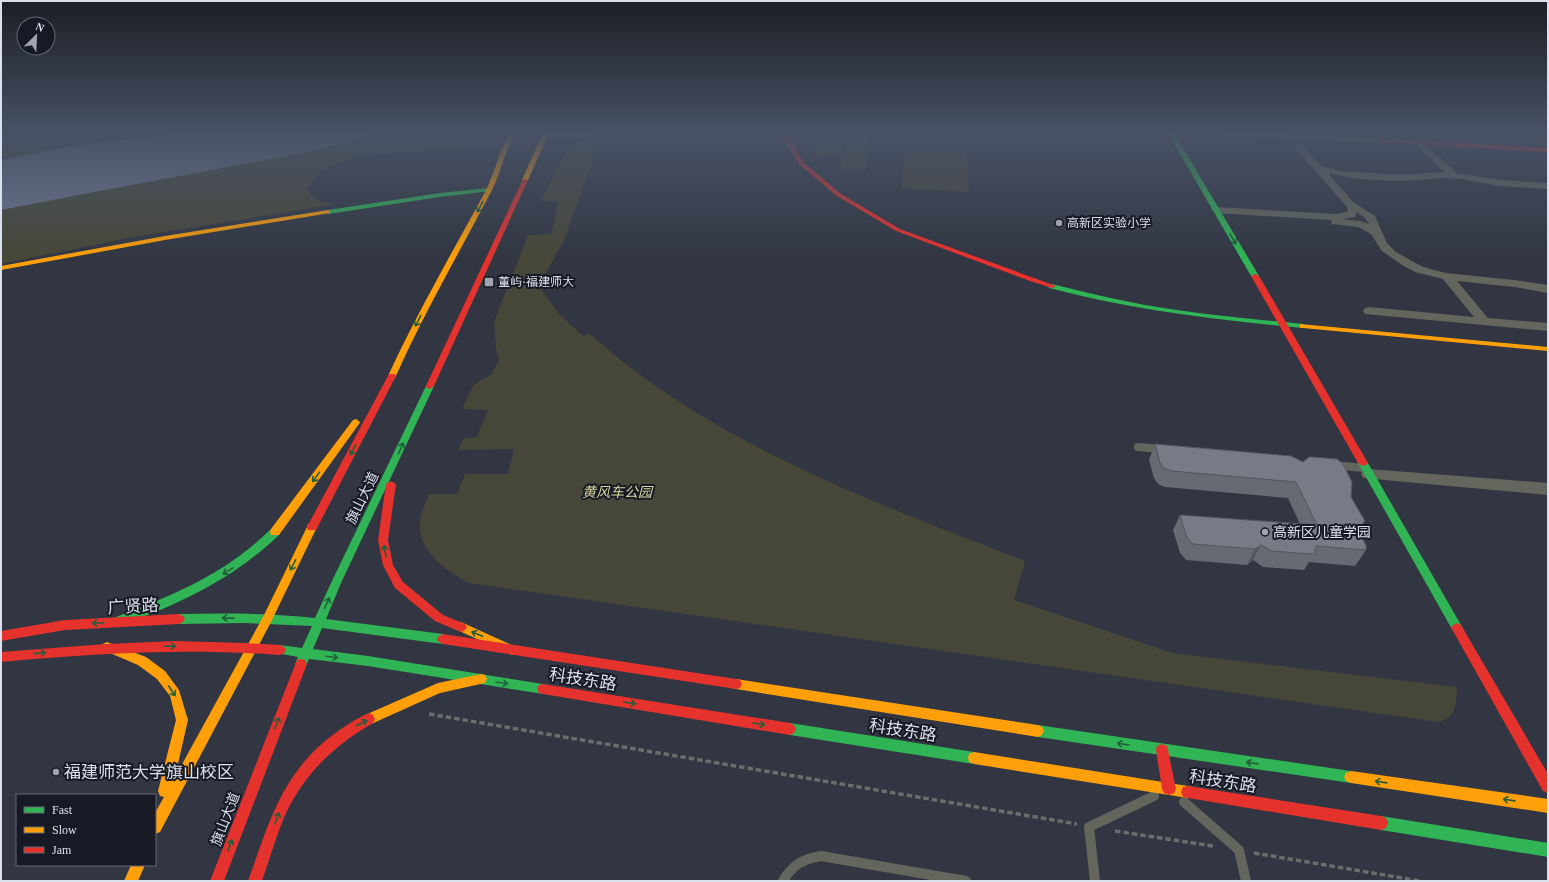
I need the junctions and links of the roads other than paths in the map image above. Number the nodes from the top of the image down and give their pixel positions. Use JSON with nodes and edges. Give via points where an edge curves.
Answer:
{"nodes":[{"id":1,"x":495,"y":174,"type":"edge"},
{"id":2,"x":528,"y":174,"type":"edge"},
{"id":3,"x":814,"y":174,"type":"edge"},
{"id":4,"x":1195,"y":174,"type":"edge"},
{"id":5,"x":1324,"y":174,"type":"edge"},
{"id":6,"x":1342,"y":174,"type":"edge"},
{"id":7,"x":1439,"y":174,"type":"edge"},
{"id":8,"x":1443,"y":174,"type":"edge"},
{"id":9,"x":1454,"y":175,"type":"joint"},
{"id":10,"x":1358,"y":176,"type":"junction"},
{"id":11,"x":1548,"y":186,"type":"edge"},
{"id":12,"x":1335,"y":187,"type":"junction"},
{"id":13,"x":489,"y":190,"type":"junction"},
{"id":14,"x":1350,"y":204,"type":"junction"},
{"id":15,"x":1217,"y":213,"type":"junction"},
{"id":16,"x":1376,"y":232,"type":"junction"},
{"id":17,"x":1,"y":268,"type":"edge"},
{"id":18,"x":1447,"y":277,"type":"junction"},
{"id":19,"x":1548,"y":289,"type":"edge"},
{"id":20,"x":1369,"y":311,"type":"dead end"},
{"id":21,"x":1484,"y":321,"type":"junction"},
{"id":22,"x":1283,"y":324,"type":"junction"},
{"id":23,"x":1548,"y":327,"type":"edge"},
{"id":24,"x":1548,"y":349,"type":"edge"},
{"id":25,"x":397,"y":366,"type":"junction"},
{"id":26,"x":1138,"y":447,"type":"dead end"},
{"id":27,"x":1169,"y":450,"type":"edge"},
{"id":28,"x":1326,"y":464,"type":"edge"},
{"id":29,"x":393,"y":466,"type":"junction"},
{"id":30,"x":1368,"y":471,"type":"junction"},
{"id":31,"x":1548,"y":489,"type":"edge"},
{"id":32,"x":267,"y":619,"type":"junction"},
{"id":33,"x":114,"y":622,"type":"junction"},
{"id":34,"x":318,"y":622,"type":"junction"},
{"id":35,"x":1,"y":636,"type":"edge"},
{"id":36,"x":107,"y":647,"type":"junction"},
{"id":37,"x":252,"y":648,"type":"junction"},
{"id":38,"x":512,"y":650,"type":"junction"},
{"id":39,"x":305,"y":653,"type":"junction"},
{"id":40,"x":1,"y":657,"type":"edge"},
{"id":41,"x":481,"y":680,"type":"junction"},
{"id":42,"x":1162,"y":750,"type":"junction"},
{"id":43,"x":1548,"y":787,"type":"edge"},
{"id":44,"x":1169,"y":789,"type":"junction"},
{"id":45,"x":1548,"y":806,"type":"edge"},
{"id":46,"x":156,"y":825,"type":"edge"},
{"id":47,"x":1548,"y":850,"type":"edge"},
{"id":48,"x":138,"y":866,"type":"edge"},
{"id":49,"x":131,"y":881,"type":"edge"},
{"id":50,"x":217,"y":881,"type":"edge"},
{"id":51,"x":255,"y":881,"type":"edge"},
{"id":52,"x":783,"y":881,"type":"edge"},
{"id":53,"x":966,"y":881,"type":"edge"},
{"id":54,"x":1095,"y":881,"type":"edge"},
{"id":55,"x":1246,"y":881,"type":"edge"}],
"edges":[{"from":1,"to":13,"type":"main road","name":"旗山大道"},
{"from":29,"to":2,"type":"main road","name":"旗山大道","one_way":true},
{"from":3,"to":22,"type":"main road","via":[[839,195],[898,230],[1032,280],[1083,294],[1180,313]]},
{"from":4,"to":15,"type":"main road"},
{"from":5,"to":12,"type":"street"},
{"from":6,"to":10,"type":"street"},
{"from":7,"to":10,"type":"street","via":[[1400,178]]},
{"from":8,"to":9,"type":"street"},
{"from":9,"to":11,"type":"street","via":[[1500,183]]},
{"from":10,"to":12,"type":"street"},
{"from":12,"to":14,"type":"street"},
{"from":13,"to":17,"type":"main road","via":[[440,195],[147,240]]},
{"from":13,"to":25,"type":"main road","name":"旗山大道","one_way":true,"via":[[411,334]]},
{"from":14,"to":15,"type":"street","via":[[1353,212],[1343,217]]},
{"from":14,"to":16,"type":"street","via":[[1370,216]]},
{"from":15,"to":16,"type":"street","via":[[1354,223]]},
{"from":15,"to":22,"type":"main road","one_way":true},
{"from":16,"to":18,"type":"street","via":[[1383,245],[1400,259],[1428,272]]},
{"from":18,"to":19,"type":"street"},
{"from":18,"to":21,"type":"street"},
{"from":20,"to":21,"type":"street"},
{"from":21,"to":23,"type":"street"},
{"from":22,"to":24,"type":"main road"},
{"from":22,"to":30,"type":"main road"},
{"from":25,"to":32,"type":"main road","name":"旗山大道","one_way":true,"via":[[293,564]]},
{"from":25,"to":33,"type":"main road","one_way":true,"via":[[290,514],[259,549],[202,585]]},
{"from":26,"to":27,"type":"lane"},
{"from":28,"to":30,"type":"lane"},
{"from":34,"to":29,"type":"main road","name":"旗山大道","one_way":true},
{"from":38,"to":29,"type":"main road","one_way":true,"via":[[439,618],[399,585],[388,565],[383,540]]},
{"from":30,"to":31,"type":"street"},
{"from":30,"to":43,"type":"main road"},
{"from":32,"to":33,"type":"main road","name":"广贤路","one_way":true,"via":[[198,618]]},
{"from":32,"to":34,"type":"main road","name":"科技东路"},
{"from":32,"to":37,"type":"main road","name":"旗山大道"},
{"from":33,"to":35,"type":"main road","name":"广贤路","one_way":true,"via":[[65,626]]},
{"from":34,"to":38,"type":"main road","name":"科技东路"},
{"from":34,"to":39,"type":"main road","name":"旗山大道"},
{"from":36,"to":37,"type":"main road","one_way":true,"via":[[205,645]]},
{"from":40,"to":36,"type":"main road","one_way":true},
{"from":36,"to":46,"type":"main road","one_way":true,"via":[[142,660],[161,675],[175,694],[182,720]]},
{"from":37,"to":39,"type":"main road","name":"科技东路"},
{"from":37,"to":46,"type":"main road","name":"旗山大道"},
{"from":42,"to":38,"type":"main road","name":"科技东路","one_way":true},
{"from":39,"to":41,"type":"main road","name":"科技东路","one_way":true},
{"from":50,"to":39,"type":"main road","name":"旗山大道","one_way":true},
{"from":41,"to":44,"type":"main road","name":"科技东路","one_way":true},
{"from":51,"to":41,"type":"main road","one_way":true,"via":[[281,808],[301,774],[324,749],[352,728],[391,708],[438,688]]},
{"from":42,"to":44,"type":"main road"},
{"from":45,"to":42,"type":"main road","name":"科技东路","one_way":true},
{"from":44,"to":47,"type":"main road","name":"科技东路"},
{"from":44,"to":54,"type":"lane","via":[[1089,826]]},
{"from":44,"to":55,"type":"lane","via":[[1239,850]]},
{"from":48,"to":49,"type":"main road"},
{"from":52,"to":53,"type":"lane","via":[[804,858],[821,856]]}]}
